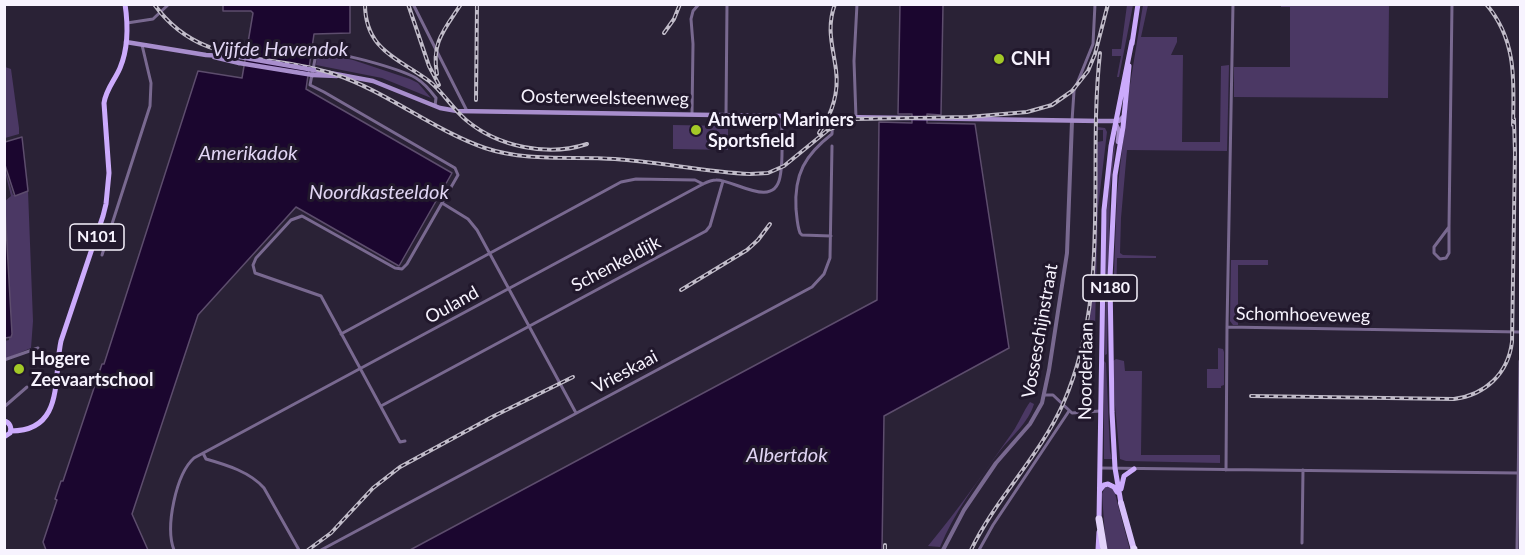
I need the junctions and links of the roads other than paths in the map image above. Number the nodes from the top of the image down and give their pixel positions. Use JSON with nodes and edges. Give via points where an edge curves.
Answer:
{"nodes":[{"id":1,"x":125,"y":4,"type":"edge"},
{"id":2,"x":169,"y":4,"type":"edge"},
{"id":3,"x":413,"y":4,"type":"edge"},
{"id":4,"x":699,"y":4,"type":"edge"},
{"id":5,"x":728,"y":4,"type":"edge"},
{"id":6,"x":857,"y":4,"type":"edge"},
{"id":7,"x":1095,"y":4,"type":"edge"},
{"id":8,"x":1138,"y":4,"type":"edge"},
{"id":9,"x":1233,"y":4,"type":"edge"},
{"id":10,"x":1452,"y":4,"type":"edge"},
{"id":11,"x":127,"y":23,"type":"junction"},
{"id":12,"x":1132,"y":41,"type":"junction"},
{"id":13,"x":126,"y":42,"type":"junction"},
{"id":14,"x":142,"y":45,"type":"junction"},
{"id":15,"x":461,"y":99,"type":"junction"},
{"id":16,"x":435,"y":106,"type":"junction"},
{"id":17,"x":455,"y":110,"type":"junction"},
{"id":18,"x":467,"y":111,"type":"junction"},
{"id":19,"x":692,"y":114,"type":"junction"},
{"id":20,"x":1124,"y":114,"type":"junction"},
{"id":21,"x":726,"y":115,"type":"junction"},
{"id":22,"x":782,"y":116,"type":"junction"},
{"id":23,"x":833,"y":117,"type":"junction"},
{"id":24,"x":856,"y":118,"type":"junction"},
{"id":25,"x":1072,"y":121,"type":"junction"},
{"id":26,"x":1102,"y":121,"type":"junction"},
{"id":27,"x":1115,"y":122,"type":"junction"},
{"id":28,"x":832,"y":146,"type":"dead end"},
{"id":29,"x":1111,"y":146,"type":"junction"},
{"id":30,"x":1118,"y":153,"type":"junction"},
{"id":31,"x":723,"y":181,"type":"junction"},
{"id":32,"x":703,"y":184,"type":"junction"},
{"id":33,"x":442,"y":203,"type":"junction"},
{"id":34,"x":1449,"y":227,"type":"junction"},
{"id":35,"x":831,"y":236,"type":"junction"},
{"id":36,"x":490,"y":254,"type":"junction"},
{"id":37,"x":102,"y":255,"type":"dead end"},
{"id":38,"x":509,"y":289,"type":"junction"},
{"id":39,"x":529,"y":326,"type":"junction"},
{"id":40,"x":1227,"y":327,"type":"junction"},
{"id":41,"x":1521,"y":332,"type":"edge"},
{"id":42,"x":341,"y":334,"type":"junction"},
{"id":43,"x":38,"y":348,"type":"dead end"},
{"id":44,"x":1101,"y":358,"type":"junction"},
{"id":45,"x":1110,"y":358,"type":"junction"},
{"id":46,"x":4,"y":360,"type":"edge"},
{"id":47,"x":1521,"y":362,"type":"edge"},
{"id":48,"x":361,"y":369,"type":"junction"},
{"id":49,"x":27,"y":387,"type":"dead end"},
{"id":50,"x":1044,"y":395,"type":"junction"},
{"id":51,"x":4,"y":406,"type":"edge"},
{"id":52,"x":381,"y":406,"type":"junction"},
{"id":53,"x":1069,"y":411,"type":"junction"},
{"id":54,"x":1100,"y":411,"type":"junction"},
{"id":55,"x":576,"y":413,"type":"junction"},
{"id":56,"x":4,"y":421,"type":"edge"},
{"id":57,"x":11,"y":431,"type":"junction"},
{"id":58,"x":4,"y":437,"type":"edge"},
{"id":59,"x":405,"y":441,"type":"dead end"},
{"id":60,"x":202,"y":453,"type":"junction"},
{"id":61,"x":1519,"y":455,"type":"edge"},
{"id":62,"x":1100,"y":468,"type":"junction"},
{"id":63,"x":1115,"y":468,"type":"junction"},
{"id":64,"x":1134,"y":469,"type":"junction"},
{"id":65,"x":1226,"y":470,"type":"junction"},
{"id":66,"x":1303,"y":470,"type":"junction"},
{"id":67,"x":1518,"y":473,"type":"junction"},
{"id":68,"x":1519,"y":483,"type":"edge"},
{"id":69,"x":1099,"y":491,"type":"junction"},
{"id":70,"x":1121,"y":502,"type":"junction"},
{"id":71,"x":1099,"y":519,"type":"junction"},
{"id":72,"x":1302,"y":543,"type":"dead end"},
{"id":73,"x":174,"y":550,"type":"edge"},
{"id":74,"x":299,"y":550,"type":"edge"},
{"id":75,"x":321,"y":550,"type":"edge"},
{"id":76,"x":943,"y":550,"type":"edge"},
{"id":77,"x":979,"y":550,"type":"edge"},
{"id":78,"x":1098,"y":550,"type":"edge"},
{"id":79,"x":1104,"y":550,"type":"edge"},
{"id":80,"x":1134,"y":550,"type":"edge"},
{"id":81,"x":1517,"y":550,"type":"edge"}],
"edges":[{"from":1,"to":11,"type":"main road"},
{"from":2,"to":11,"type":"street","via":[[153,19]]},
{"from":3,"to":15,"type":"street"},
{"from":4,"to":19,"type":"street","via":[[691,19]]},
{"from":5,"to":21,"type":"street"},
{"from":6,"to":24,"type":"street"},
{"from":7,"to":25,"type":"street","via":[[1093,44],[1073,93]]},
{"from":8,"to":12,"type":"main road","name":"Noorderlaan","number":"N180"},
{"from":9,"to":40,"type":"street"},
{"from":10,"to":34,"type":"street"},
{"from":11,"to":13,"type":"main road"},
{"from":12,"to":20,"type":"main road","name":"Noorderlaan","number":"N180"},
{"from":12,"to":27,"type":"main road","name":"Noorderlaan","number":"N180"},
{"from":13,"to":14,"type":"main road"},
{"from":13,"to":57,"type":"main road","number":"N101","via":[[120,68],[104,103],[109,173],[104,216],[64,332],[57,360],[56,392],[51,408],[39,423],[26,431]]},
{"from":14,"to":16,"type":"main road","name":"Oosterweelsteenweg","bridge":true,"via":[[373,81]]},
{"from":14,"to":37,"type":"street","via":[[151,83],[150,106]]},
{"from":15,"to":17,"type":"street"},
{"from":15,"to":18,"type":"street"},
{"from":16,"to":17,"type":"main road","name":"Oosterweelsteenweg"},
{"from":16,"to":33,"type":"street","via":[[436,98],[410,75],[325,52],[315,56],[310,85],[455,168],[458,175]]},
{"from":17,"to":18,"type":"main road","name":"Oosterweelsteenweg"},
{"from":18,"to":19,"type":"main road","name":"Oosterweelsteenweg"},
{"from":19,"to":21,"type":"main road","name":"Oosterweelsteenweg"},
{"from":20,"to":27,"type":"main road"},
{"from":20,"to":30,"type":"main road","name":"Noorderlaan","number":"N180"},
{"from":21,"to":22,"type":"main road","name":"Oosterweelsteenweg"},
{"from":22,"to":23,"type":"main road","name":"Oosterweelsteenweg"},
{"from":22,"to":31,"type":"street","via":[[780,176],[774,188],[756,193]]},
{"from":23,"to":24,"type":"main road","name":"Oosterweelsteenweg"},
{"from":23,"to":35,"type":"street","via":[[832,134],[800,170],[795,191],[800,233]]},
{"from":24,"to":25,"type":"main road","name":"Oosterweelsteenweg"},
{"from":25,"to":26,"type":"main road"},
{"from":25,"to":50,"type":"street","name":"Vosseschijnstraat","via":[[1067,254]]},
{"from":26,"to":27,"type":"main road"},
{"from":26,"to":29,"type":"main road","via":[[1110,128]]},
{"from":27,"to":29,"type":"main road","name":"Noorderlaan","number":"N180"},
{"from":27,"to":30,"type":"main road","name":"Noorderlaan","via":[[1119,131]]},
{"from":28,"to":35,"type":"street","name":"Vrieskaai"},
{"from":29,"to":44,"type":"main road","name":"Noorderlaan","number":"N180","via":[[1104,210]]},
{"from":30,"to":45,"type":"main road","name":"Noorderlaan","number":"N180","via":[[1111,227]]},
{"from":31,"to":32,"type":"street","name":"Ouland"},
{"from":31,"to":39,"type":"street","name":"Schenkeldijk","via":[[706,231]]},
{"from":32,"to":36,"type":"street","via":[[697,180],[627,180]]},
{"from":32,"to":38,"type":"street","name":"Ouland"},
{"from":33,"to":36,"type":"street","via":[[472,224]]},
{"from":33,"to":42,"type":"street","via":[[402,269],[299,216],[256,258],[255,273],[321,296]]},
{"from":34,"to":34,"type":"street","via":[[1434,247],[1440,259],[1449,253]]},
{"from":35,"to":55,"type":"street","name":"Vrieskaai","via":[[828,267],[812,286]]},
{"from":36,"to":38,"type":"street"},
{"from":36,"to":42,"type":"street"},
{"from":38,"to":39,"type":"street"},
{"from":38,"to":48,"type":"street","name":"Ouland"},
{"from":39,"to":52,"type":"street","name":"Schenkeldijk"},
{"from":39,"to":55,"type":"street"},
{"from":40,"to":41,"type":"street","name":"Schomhoeveweg"},
{"from":40,"to":65,"type":"street","name":"Schomhoeveweg"},
{"from":42,"to":48,"type":"street"},
{"from":43,"to":46,"type":"street"},
{"from":44,"to":45,"type":"main road"},
{"from":44,"to":54,"type":"main road","name":"Noorderlaan","number":"N180"},
{"from":45,"to":63,"type":"main road","name":"Noorderlaan","number":"N180"},
{"from":47,"to":61,"type":"street"},
{"from":48,"to":52,"type":"street"},
{"from":48,"to":60,"type":"street","name":"Ouland"},
{"from":49,"to":51,"type":"street"},
{"from":50,"to":53,"type":"street","via":[[1053,395]]},
{"from":50,"to":76,"type":"street","name":"Vosseschijnstraat","via":[[1033,420],[996,463]]},
{"from":52,"to":59,"type":"street","via":[[400,442]]},
{"from":53,"to":54,"type":"street"},
{"from":53,"to":77,"type":"street"},
{"from":54,"to":62,"type":"main road","name":"Noorderlaan","number":"N180"},
{"from":55,"to":75,"type":"street","name":"Vrieskaai"},
{"from":56,"to":57,"type":"main road"},
{"from":57,"to":58,"type":"main road"},
{"from":60,"to":73,"type":"street","name":"Ouland","via":[[187,464],[171,514]]},
{"from":60,"to":74,"type":"street","via":[[206,459],[257,479]]},
{"from":61,"to":67,"type":"street"},
{"from":62,"to":63,"type":"street"},
{"from":62,"to":69,"type":"main road","name":"Noorderlaan","number":"N180"},
{"from":63,"to":64,"type":"street"},
{"from":63,"to":70,"type":"main road","name":"Noorderlaan","number":"N180"},
{"from":64,"to":65,"type":"street"},
{"from":64,"to":70,"type":"main road","via":[[1122,479]]},
{"from":65,"to":66,"type":"street"},
{"from":66,"to":67,"type":"street"},
{"from":66,"to":72,"type":"street"},
{"from":67,"to":68,"type":"street"},
{"from":68,"to":81,"type":"street"},
{"from":69,"to":70,"type":"main road","via":[[1110,484]]},
{"from":69,"to":71,"type":"main road","name":"Noorderlaan","number":"N180"},
{"from":70,"to":80,"type":"highway","name":"Noorderlaan","number":"N180"},
{"from":71,"to":78,"type":"main road","name":"Noorderlaan","number":"N180"},
{"from":71,"to":79,"type":"highway"}]}
